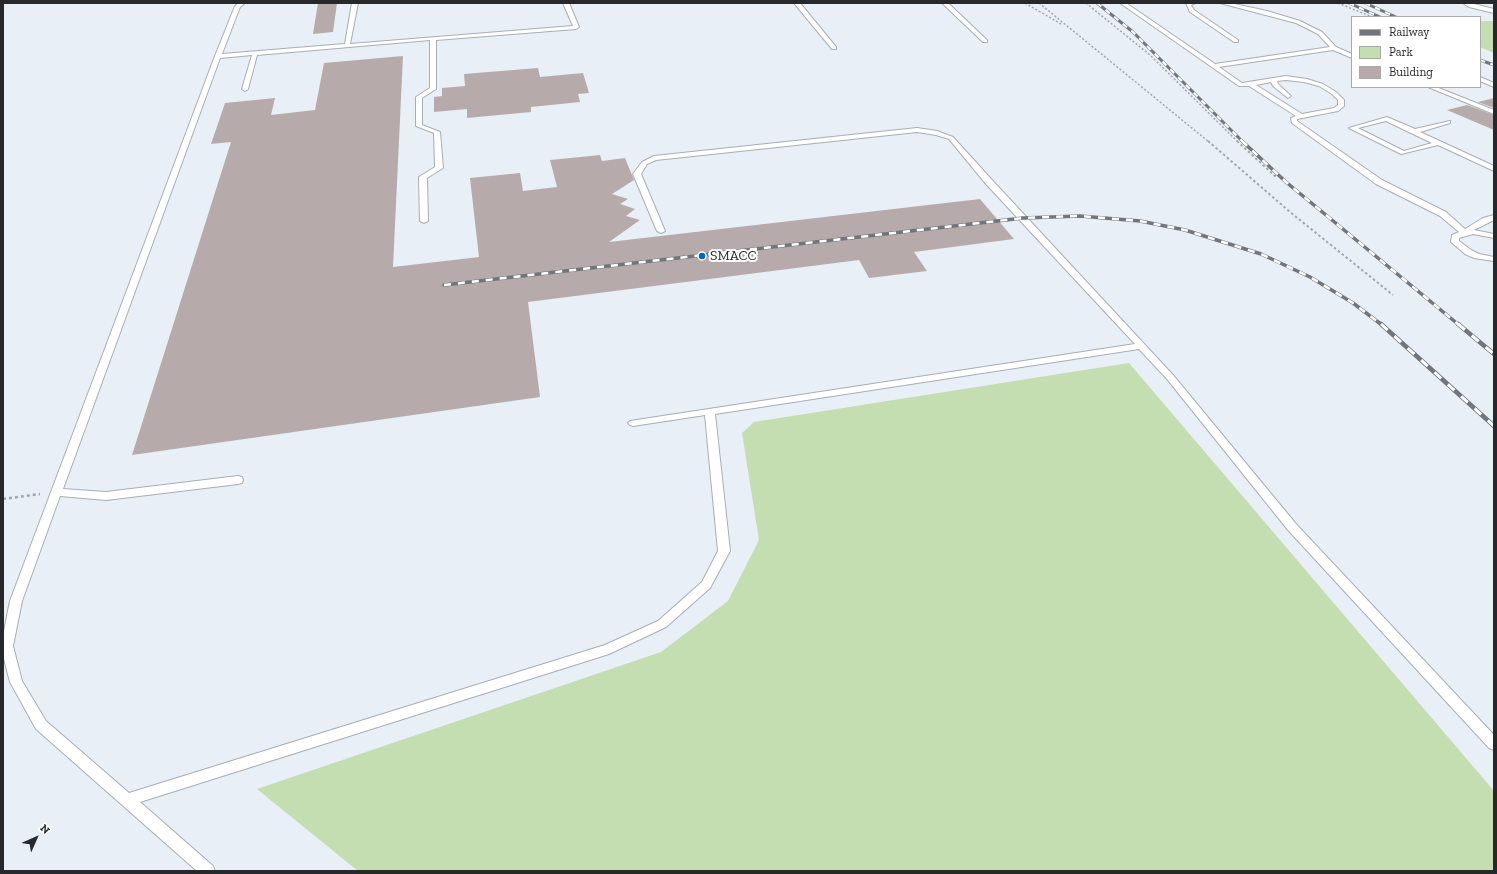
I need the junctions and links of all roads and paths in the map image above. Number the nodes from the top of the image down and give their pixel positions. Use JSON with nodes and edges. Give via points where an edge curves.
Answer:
{"nodes":[{"id":1,"x":242,"y":3,"type":"edge"},
{"id":2,"x":355,"y":3,"type":"edge"},
{"id":3,"x":566,"y":3,"type":"edge"},
{"id":4,"x":797,"y":3,"type":"edge"},
{"id":5,"x":945,"y":3,"type":"edge"},
{"id":6,"x":1025,"y":3,"type":"edge"},
{"id":7,"x":1039,"y":3,"type":"edge"},
{"id":8,"x":1086,"y":3,"type":"edge"},
{"id":9,"x":1123,"y":3,"type":"edge"},
{"id":10,"x":1192,"y":3,"type":"edge"},
{"id":11,"x":1223,"y":3,"type":"edge"},
{"id":12,"x":1338,"y":3,"type":"edge"},
{"id":13,"x":1466,"y":3,"type":"edge"},
{"id":14,"x":1494,"y":11,"type":"edge"},
{"id":15,"x":1370,"y":16,"type":"edge"},
{"id":16,"x":1067,"y":27,"type":"junction"},
{"id":17,"x":433,"y":38,"type":"junction"},
{"id":18,"x":985,"y":41,"type":"dead end"},
{"id":19,"x":1236,"y":41,"type":"dead end"},
{"id":20,"x":347,"y":46,"type":"junction"},
{"id":21,"x":834,"y":48,"type":"dead end"},
{"id":22,"x":1334,"y":48,"type":"junction"},
{"id":23,"x":255,"y":53,"type":"junction"},
{"id":24,"x":218,"y":56,"type":"junction"},
{"id":25,"x":1351,"y":56,"type":"edge"},
{"id":26,"x":1213,"y":66,"type":"junction"},
{"id":27,"x":1481,"y":79,"type":"edge"},
{"id":28,"x":1274,"y":80,"type":"junction"},
{"id":29,"x":1251,"y":84,"type":"junction"},
{"id":30,"x":1494,"y":85,"type":"edge"},
{"id":31,"x":1434,"y":88,"type":"edge"},
{"id":32,"x":244,"y":89,"type":"dead end"},
{"id":33,"x":1288,"y":96,"type":"dead end"},
{"id":34,"x":1494,"y":112,"type":"edge"},
{"id":35,"x":1302,"y":117,"type":"junction"},
{"id":36,"x":1448,"y":122,"type":"dead end"},
{"id":37,"x":1413,"y":132,"type":"junction"},
{"id":38,"x":1439,"y":143,"type":"junction"},
{"id":39,"x":1494,"y":169,"type":"edge"},
{"id":40,"x":1276,"y":177,"type":"dead end"},
{"id":41,"x":1494,"y":217,"type":"edge"},
{"id":42,"x":424,"y":221,"type":"dead end"},
{"id":43,"x":661,"y":230,"type":"dead end"},
{"id":44,"x":1464,"y":232,"type":"junction"},
{"id":45,"x":1494,"y":236,"type":"edge"},
{"id":46,"x":1494,"y":259,"type":"edge"},
{"id":47,"x":1393,"y":295,"type":"dead end"},
{"id":48,"x":1140,"y":346,"type":"junction"},
{"id":49,"x":710,"y":412,"type":"junction"},
{"id":50,"x":633,"y":423,"type":"dead end"},
{"id":51,"x":238,"y":480,"type":"dead end"},
{"id":52,"x":56,"y":492,"type":"junction"},
{"id":53,"x":3,"y":499,"type":"edge"},
{"id":54,"x":1494,"y":744,"type":"edge"},
{"id":55,"x":127,"y":800,"type":"junction"},
{"id":56,"x":208,"y":871,"type":"edge"}],
"edges":[{"from":1,"to":24,"type":"lane","via":[[238,6]]},
{"from":2,"to":20,"type":"lane"},
{"from":3,"to":17,"type":"lane","via":[[576,27]]},
{"from":4,"to":21,"type":"lane"},
{"from":5,"to":18,"type":"lane"},
{"from":6,"to":16,"type":"path"},
{"from":7,"to":16,"type":"path"},
{"from":8,"to":40,"type":"path","via":[[1150,55]]},
{"from":9,"to":26,"type":"lane"},
{"from":10,"to":19,"type":"lane","via":[[1188,4],[1192,11]]},
{"from":11,"to":22,"type":"lane","via":[[1298,22],[1320,33]]},
{"from":12,"to":15,"type":"path"},
{"from":13,"to":14,"type":"lane"},
{"from":16,"to":47,"type":"path"},
{"from":17,"to":20,"type":"lane"},
{"from":17,"to":42,"type":"lane","via":[[434,89],[419,96],[419,126],[437,132],[439,168],[423,177]]},
{"from":20,"to":23,"type":"lane"},
{"from":22,"to":25,"type":"lane"},
{"from":22,"to":26,"type":"lane"},
{"from":23,"to":24,"type":"lane"},
{"from":23,"to":32,"type":"lane"},
{"from":24,"to":52,"type":"lane"},
{"from":26,"to":29,"type":"lane","via":[[1241,85]]},
{"from":27,"to":30,"type":"lane"},
{"from":28,"to":29,"type":"lane"},
{"from":28,"to":33,"type":"lane","via":[[1275,85]]},
{"from":28,"to":35,"type":"lane","via":[[1305,80],[1321,85],[1342,100],[1341,106],[1336,110]]},
{"from":29,"to":35,"type":"lane"},
{"from":31,"to":34,"type":"lane"},
{"from":35,"to":44,"type":"lane","via":[[1294,118],[1294,122],[1380,182],[1443,214]]},
{"from":36,"to":37,"type":"lane"},
{"from":37,"to":38,"type":"lane"},
{"from":37,"to":38,"type":"lane","via":[[1387,119],[1352,128],[1403,153]]},
{"from":38,"to":39,"type":"lane"},
{"from":41,"to":44,"type":"lane"},
{"from":43,"to":48,"type":"lane","via":[[637,174],[644,163],[654,158],[917,130],[937,133],[951,138]]},
{"from":44,"to":45,"type":"lane"},
{"from":44,"to":46,"type":"lane","via":[[1455,237],[1455,242],[1460,247],[1477,256]]},
{"from":48,"to":49,"type":"lane"},
{"from":48,"to":54,"type":"lane","via":[[1170,377],[1292,527]]},
{"from":49,"to":50,"type":"lane"},
{"from":49,"to":55,"type":"lane","via":[[724,551],[706,585],[662,624],[609,649]]},
{"from":51,"to":52,"type":"lane","via":[[106,496]]},
{"from":52,"to":53,"type":"path"},
{"from":52,"to":55,"type":"lane","via":[[16,601],[7,646],[16,682],[41,725]]},
{"from":55,"to":56,"type":"lane"}]}
